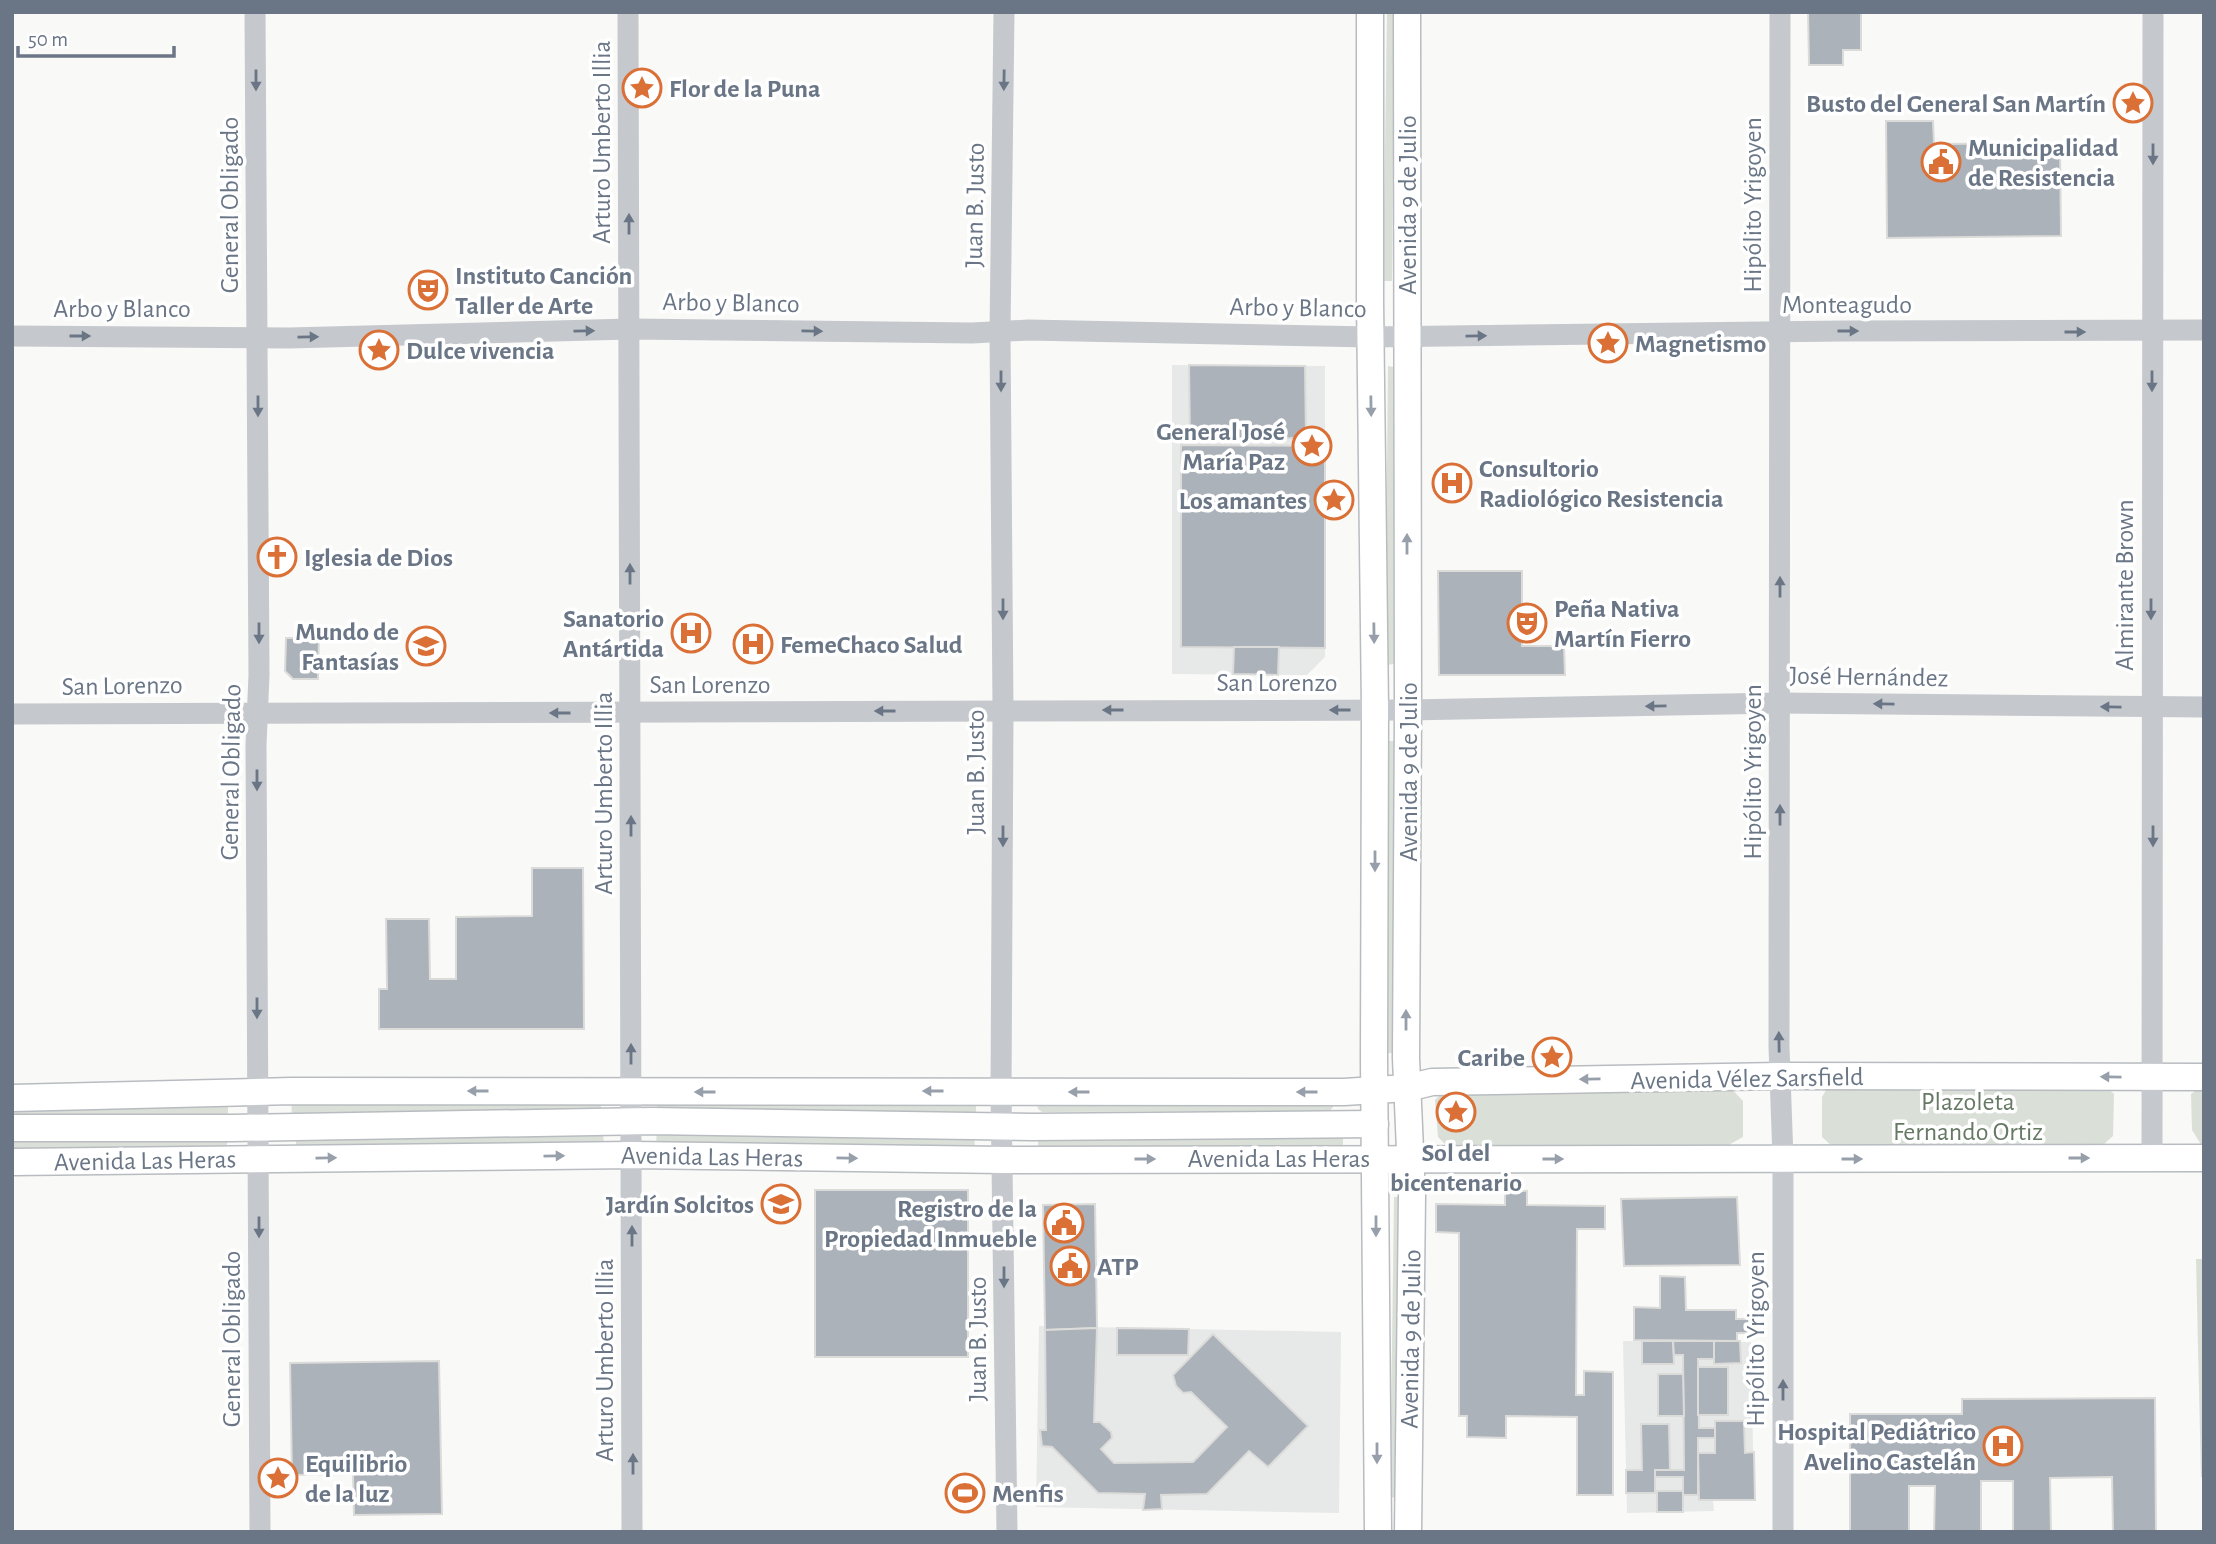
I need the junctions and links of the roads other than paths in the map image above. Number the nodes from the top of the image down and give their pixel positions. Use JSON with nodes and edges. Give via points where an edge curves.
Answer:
{"nodes":[{"id":1,"x":255,"y":12,"type":"edge"},
{"id":2,"x":628,"y":12,"type":"edge"},
{"id":3,"x":1004,"y":12,"type":"edge"},
{"id":4,"x":1370,"y":12,"type":"edge"},
{"id":5,"x":1406,"y":12,"type":"edge"},
{"id":6,"x":1780,"y":12,"type":"edge"},
{"id":7,"x":2153,"y":12,"type":"edge"},
{"id":8,"x":630,"y":329,"type":"junction"},
{"id":9,"x":2204,"y":330,"type":"edge"},
{"id":10,"x":1780,"y":332,"type":"junction"},
{"id":11,"x":2152,"y":332,"type":"junction"},
{"id":12,"x":1000,"y":333,"type":"junction"},
{"id":13,"x":12,"y":336,"type":"edge"},
{"id":14,"x":257,"y":337,"type":"junction"},
{"id":15,"x":1370,"y":337,"type":"junction"},
{"id":16,"x":1407,"y":337,"type":"junction"},
{"id":17,"x":1780,"y":703,"type":"junction"},
{"id":18,"x":2153,"y":708,"type":"junction"},
{"id":19,"x":2204,"y":708,"type":"edge"},
{"id":20,"x":1003,"y":710,"type":"junction"},
{"id":21,"x":1375,"y":710,"type":"junction"},
{"id":22,"x":1408,"y":710,"type":"junction"},
{"id":23,"x":256,"y":712,"type":"junction"},
{"id":24,"x":630,"y":713,"type":"junction"},
{"id":25,"x":12,"y":714,"type":"edge"},
{"id":26,"x":1780,"y":1076,"type":"junction"},
{"id":27,"x":2204,"y":1077,"type":"edge"},
{"id":28,"x":2152,"y":1079,"type":"junction"},
{"id":29,"x":1407,"y":1088,"type":"junction"},
{"id":30,"x":1375,"y":1091,"type":"junction"},
{"id":31,"x":258,"y":1092,"type":"junction"},
{"id":32,"x":632,"y":1092,"type":"junction"},
{"id":33,"x":1001,"y":1092,"type":"junction"},
{"id":34,"x":12,"y":1098,"type":"edge"},
{"id":35,"x":633,"y":1122,"type":"junction"},
{"id":36,"x":1375,"y":1124,"type":"junction"},
{"id":37,"x":1003,"y":1126,"type":"junction"},
{"id":38,"x":259,"y":1127,"type":"junction"},
{"id":39,"x":12,"y":1128,"type":"edge"},
{"id":40,"x":632,"y":1155,"type":"junction"},
{"id":41,"x":1376,"y":1157,"type":"junction"},
{"id":42,"x":1411,"y":1158,"type":"junction"},
{"id":43,"x":2152,"y":1158,"type":"junction"},
{"id":44,"x":2204,"y":1158,"type":"edge"},
{"id":45,"x":258,"y":1159,"type":"junction"},
{"id":46,"x":1783,"y":1159,"type":"junction"},
{"id":47,"x":1003,"y":1160,"type":"junction"},
{"id":48,"x":12,"y":1162,"type":"edge"},
{"id":49,"x":260,"y":1532,"type":"edge"},
{"id":50,"x":632,"y":1532,"type":"edge"},
{"id":51,"x":1007,"y":1532,"type":"edge"},
{"id":52,"x":1377,"y":1532,"type":"edge"},
{"id":53,"x":1408,"y":1532,"type":"edge"},
{"id":54,"x":1783,"y":1532,"type":"edge"}],
"edges":[{"from":1,"to":14,"type":"street","name":"General Obligado","one_way":true},
{"from":8,"to":2,"type":"street","name":"Arturo Umberto Illia","one_way":true},
{"from":3,"to":12,"type":"street","name":"Juan B. Justo","one_way":true},
{"from":4,"to":15,"type":"main road","name":"Avenida 9 de Julio"},
{"from":5,"to":16,"type":"main road","name":"Avenida 9 de Julio"},
{"from":6,"to":10,"type":"street","name":"Hipólito Yrigoyen"},
{"from":7,"to":11,"type":"street","name":"Almirante Brown","one_way":true},
{"from":8,"to":12,"type":"street","name":"Arbo y Blanco","one_way":true},
{"from":14,"to":8,"type":"street","name":"Arbo y Blanco","one_way":true},
{"from":24,"to":8,"type":"street","name":"Arturo Umberto Illia","one_way":true},
{"from":9,"to":11,"type":"street","name":"Monteagudo"},
{"from":10,"to":11,"type":"street","name":"Monteagudo","one_way":true},
{"from":16,"to":10,"type":"street","name":"Monteagudo","one_way":true},
{"from":17,"to":10,"type":"street","name":"Hipólito Yrigoyen","one_way":true},
{"from":11,"to":18,"type":"street","name":"Almirante Brown","one_way":true},
{"from":12,"to":15,"type":"street","name":"Arbo y Blanco"},
{"from":12,"to":20,"type":"street","name":"Juan B. Justo","one_way":true},
{"from":13,"to":14,"type":"street","name":"Arbo y Blanco","one_way":true},
{"from":14,"to":23,"type":"street","name":"General Obligado","one_way":true},
{"from":15,"to":16,"type":"street","name":"Arbo y Blanco"},
{"from":15,"to":21,"type":"main road","name":"Avenida 9 de Julio","one_way":true},
{"from":22,"to":16,"type":"main road","name":"Avenida 9 de Julio","one_way":true},
{"from":18,"to":17,"type":"street","name":"José Hernández","one_way":true},
{"from":17,"to":22,"type":"street","name":"José Hernández","one_way":true},
{"from":26,"to":17,"type":"street","name":"Hipólito Yrigoyen","one_way":true},
{"from":18,"to":19,"type":"street","name":"José Hernández"},
{"from":18,"to":28,"type":"street","name":"Almirante Brown","one_way":true},
{"from":21,"to":20,"type":"street","name":"San Lorenzo","one_way":true},
{"from":20,"to":24,"type":"street","name":"San Lorenzo","one_way":true},
{"from":20,"to":33,"type":"street","name":"Juan B. Justo","one_way":true},
{"from":21,"to":22,"type":"street","name":"San Lorenzo"},
{"from":21,"to":30,"type":"main road","name":"Avenida 9 de Julio","one_way":true},
{"from":29,"to":22,"type":"main road","name":"Avenida 9 de Julio","one_way":true},
{"from":24,"to":23,"type":"street","name":"San Lorenzo","one_way":true},
{"from":23,"to":25,"type":"street","name":"San Lorenzo"},
{"from":23,"to":31,"type":"street","name":"General Obligado","one_way":true},
{"from":32,"to":24,"type":"street","name":"Arturo Umberto Illia","one_way":true},
{"from":28,"to":26,"type":"main road","name":"Avenida Vélez Sarsfield","one_way":true},
{"from":26,"to":29,"type":"main road","name":"Avenida Vélez Sarsfield","one_way":true,"via":[[1432,1082]]},
{"from":26,"to":46,"type":"street","name":"Hipólito Yrigoyen"},
{"from":27,"to":28,"type":"main road","name":"Avenida Vélez Sarsfield"},
{"from":28,"to":43,"type":"street","name":"Almirante Brown"},
{"from":29,"to":30,"type":"main road","name":"Avenida Vélez Sarsfield"},
{"from":29,"to":42,"type":"main road","name":"Avenida 9 de Julio"},
{"from":30,"to":33,"type":"main road","one_way":true},
{"from":30,"to":36,"type":"main road","name":"Avenida 9 de Julio"},
{"from":32,"to":31,"type":"main road","one_way":true},
{"from":31,"to":34,"type":"main road"},
{"from":31,"to":38,"type":"street","name":"General Obligado"},
{"from":33,"to":32,"type":"main road","one_way":true},
{"from":32,"to":35,"type":"street","name":"Arturo Umberto Illia"},
{"from":33,"to":37,"type":"street","name":"Juan B. Justo"},
{"from":35,"to":37,"type":"main road","name":"Avenida Las Heras"},
{"from":35,"to":38,"type":"main road","name":"Avenida Las Heras"},
{"from":35,"to":40,"type":"street","name":"Arturo Umberto Illia"},
{"from":36,"to":37,"type":"main road","name":"Avenida Las Heras"},
{"from":36,"to":41,"type":"main road","name":"Avenida 9 de Julio"},
{"from":37,"to":47,"type":"street","name":"Juan B. Justo"},
{"from":38,"to":39,"type":"main road","name":"Avenida Las Heras"},
{"from":38,"to":45,"type":"street","name":"General Obligado"},
{"from":45,"to":40,"type":"main road","name":"Avenida Las Heras","one_way":true},
{"from":40,"to":47,"type":"main road","name":"Avenida Las Heras","one_way":true},
{"from":50,"to":40,"type":"street","name":"Arturo Umberto Illia","one_way":true},
{"from":41,"to":42,"type":"main road","name":"Avenida Las Heras"},
{"from":47,"to":41,"type":"main road","name":"Avenida Las Heras","one_way":true},
{"from":41,"to":52,"type":"main road","name":"Avenida 9 de Julio","one_way":true},
{"from":42,"to":46,"type":"main road","one_way":true},
{"from":42,"to":53,"type":"main road","name":"Avenida 9 de Julio"},
{"from":43,"to":44,"type":"main road"},
{"from":46,"to":43,"type":"main road","one_way":true},
{"from":45,"to":48,"type":"main road","name":"Avenida Las Heras"},
{"from":45,"to":49,"type":"street","name":"General Obligado","one_way":true},
{"from":54,"to":46,"type":"street","name":"Hipólito Yrigoyen","one_way":true},
{"from":47,"to":51,"type":"street","name":"Juan B. Justo","one_way":true}]}
